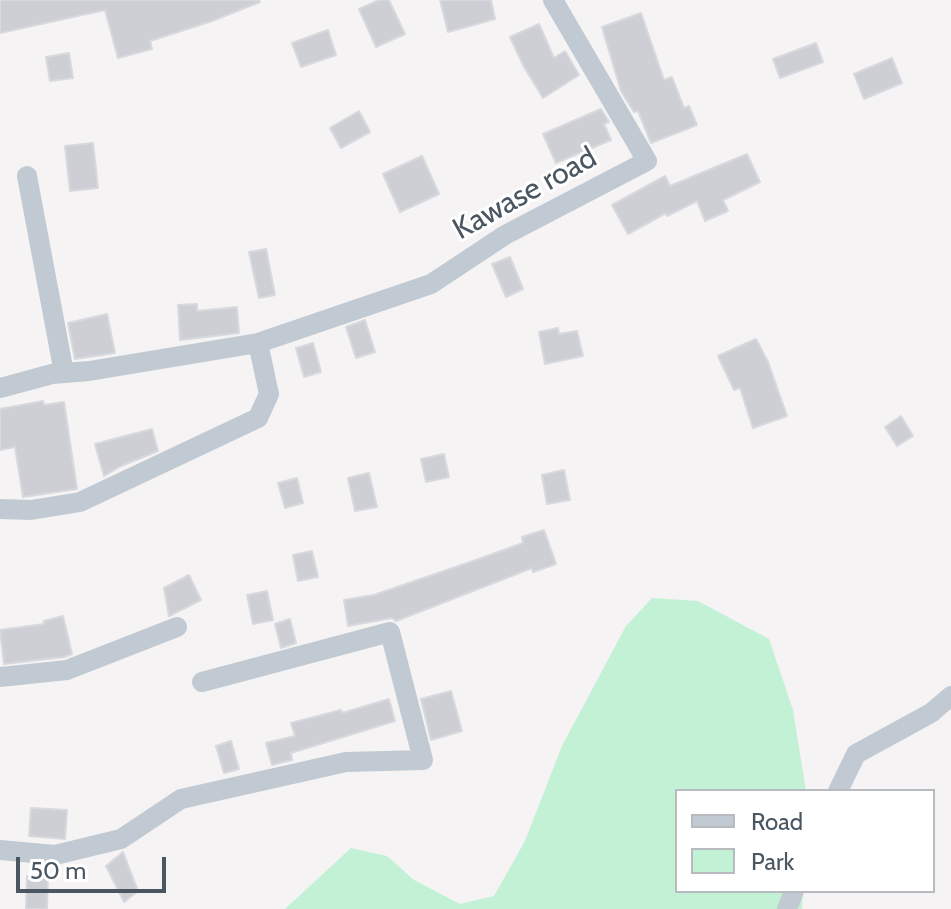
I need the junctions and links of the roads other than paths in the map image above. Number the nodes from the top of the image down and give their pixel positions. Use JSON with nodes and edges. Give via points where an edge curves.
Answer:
{"nodes":[{"id":1,"x":553,"y":0,"type":"edge"},
{"id":2,"x":27,"y":176,"type":"dead end"},
{"id":3,"x":258,"y":343,"type":"junction"},
{"id":4,"x":64,"y":373,"type":"junction"},
{"id":5,"x":0,"y":388,"type":"edge"},
{"id":6,"x":0,"y":509,"type":"edge"},
{"id":7,"x":177,"y":627,"type":"dead end"},
{"id":8,"x":0,"y":677,"type":"edge"},
{"id":9,"x":202,"y":682,"type":"dead end"},
{"id":10,"x":951,"y":696,"type":"edge"},
{"id":11,"x":839,"y":789,"type":"edge"},
{"id":12,"x":0,"y":850,"type":"edge"}],
"edges":[{"from":1,"to":3,"type":"street","name":"Kawase road","via":[[647,161],[505,235],[431,284]]},
{"from":2,"to":4,"type":"street"},
{"from":3,"to":4,"type":"street"},
{"from":3,"to":6,"type":"street","via":[[269,394],[258,418],[80,502]]},
{"from":4,"to":5,"type":"street"},
{"from":7,"to":8,"type":"street","via":[[67,670]]},
{"from":9,"to":12,"type":"street","via":[[390,632],[423,760],[346,762],[181,799],[121,839],[55,855]]},
{"from":10,"to":11,"type":"street","via":[[931,713],[856,754]]}]}
